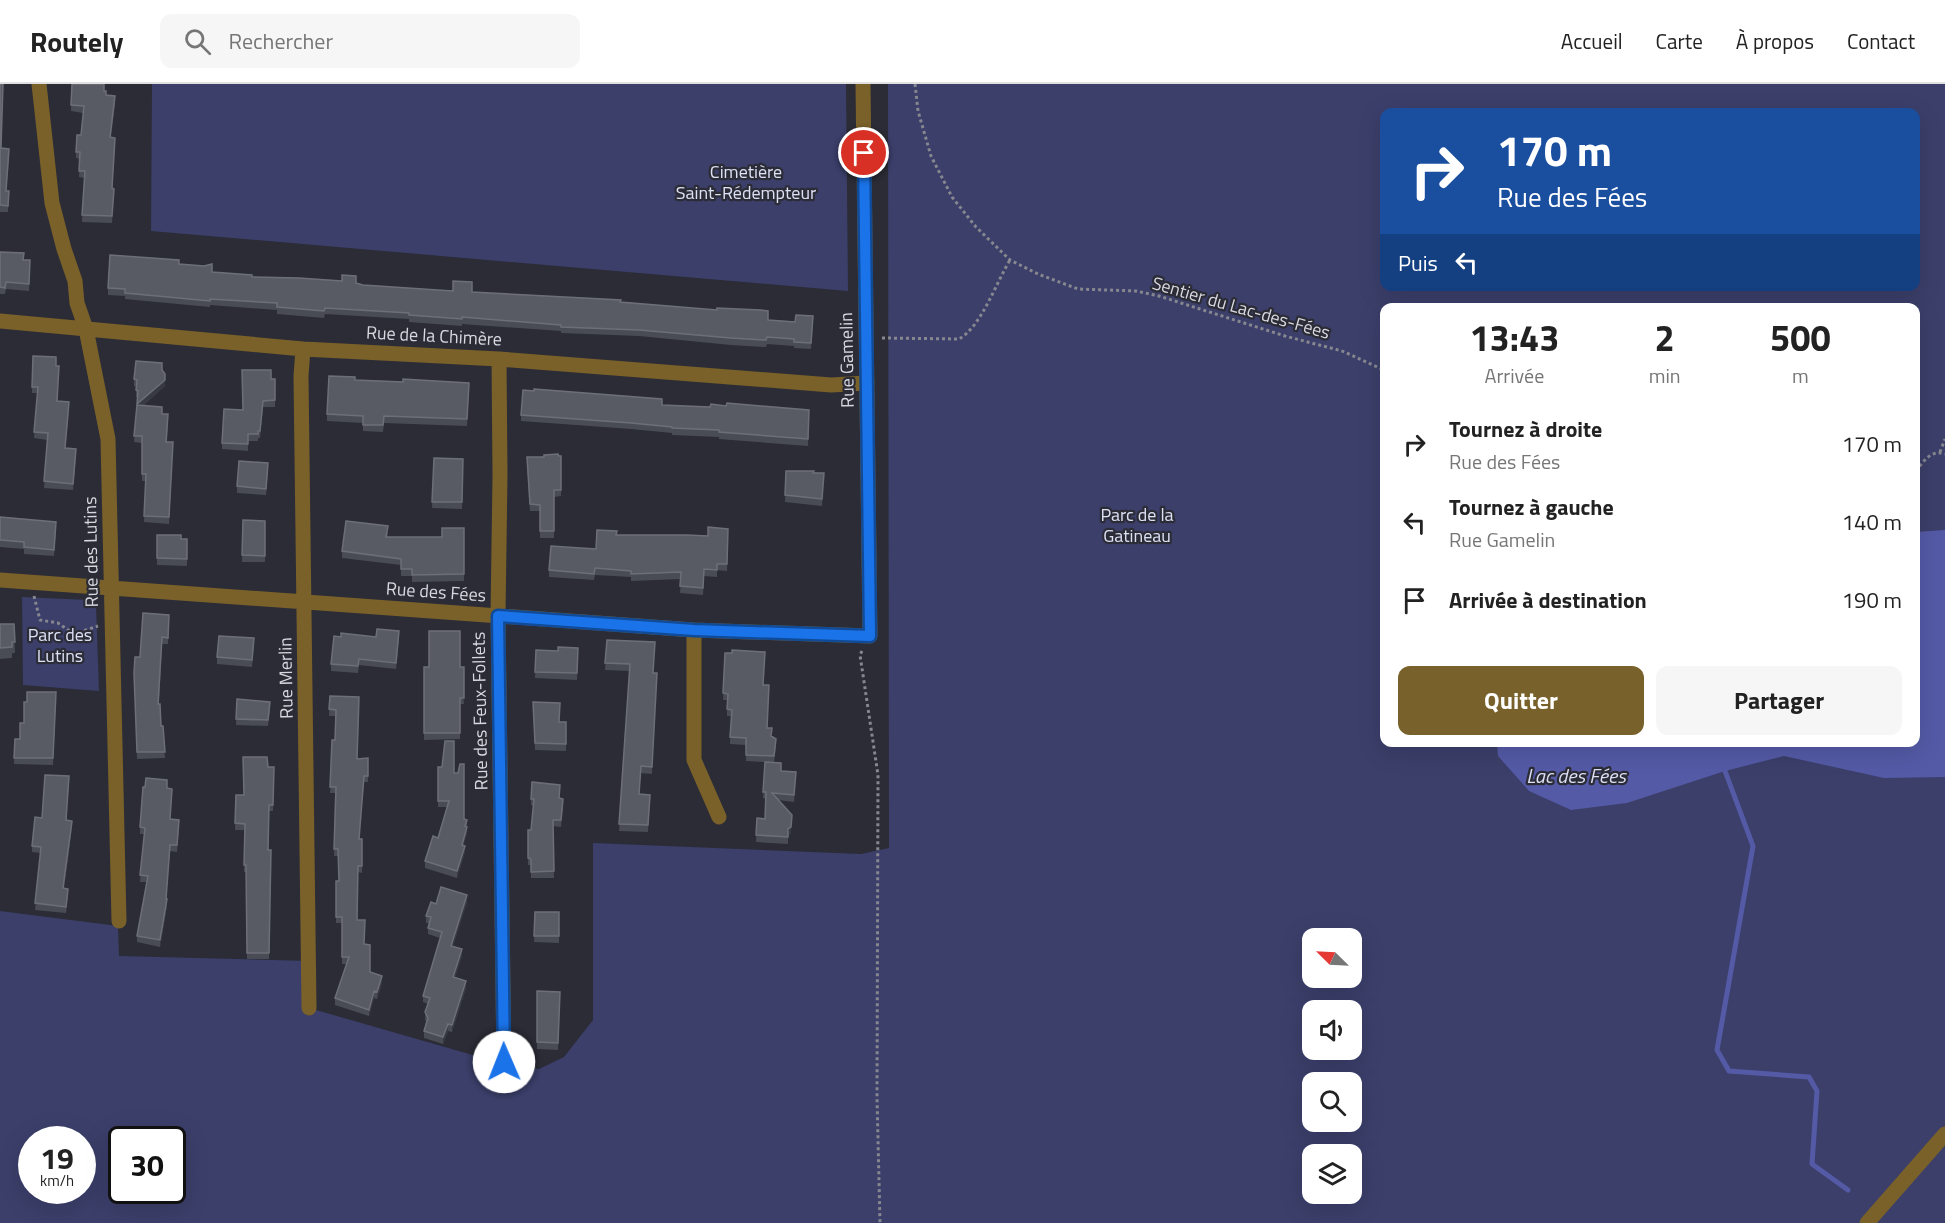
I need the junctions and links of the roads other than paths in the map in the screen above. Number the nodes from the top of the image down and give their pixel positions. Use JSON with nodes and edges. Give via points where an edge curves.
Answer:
{"nodes":[{"id":1,"x":39,"y":84,"type":"edge"},
{"id":2,"x":863,"y":84,"type":"edge"},
{"id":3,"x":0,"y":321,"type":"edge"},
{"id":4,"x":86,"y":329,"type":"junction"},
{"id":5,"x":303,"y":349,"type":"junction"},
{"id":6,"x":499,"y":359,"type":"junction"},
{"id":7,"x":867,"y":383,"type":"junction"},
{"id":8,"x":0,"y":580,"type":"edge"},
{"id":9,"x":111,"y":587,"type":"junction"},
{"id":10,"x":305,"y":602,"type":"junction"},
{"id":11,"x":498,"y":616,"type":"junction"},
{"id":12,"x":694,"y":630,"type":"junction"},
{"id":13,"x":870,"y":636,"type":"joint"},
{"id":14,"x":719,"y":817,"type":"dead end"},
{"id":15,"x":119,"y":921,"type":"dead end"},
{"id":16,"x":309,"y":1008,"type":"dead end"},
{"id":17,"x":504,"y":1062,"type":"dead end"},
{"id":18,"x":1945,"y":1134,"type":"edge"},
{"id":19,"x":1867,"y":1223,"type":"edge"}],
"edges":[{"from":1,"to":4,"type":"street","name":"Rue des Lutins","via":[[52,203]]},
{"from":2,"to":7,"type":"street","name":"Rue Gamelin"},
{"from":3,"to":4,"type":"street","name":"Rue de la Chimère"},
{"from":4,"to":5,"type":"street","name":"Rue de la Chimère"},
{"from":4,"to":9,"type":"street","name":"Rue des Lutins","via":[[108,439]]},
{"from":5,"to":6,"type":"street","name":"Rue de la Chimère"},
{"from":5,"to":10,"type":"street","name":"Rue Merlin"},
{"from":6,"to":7,"type":"street","name":"Rue de la Chimère","via":[[831,385]]},
{"from":6,"to":11,"type":"street","name":"Rue des Feux-Follets"},
{"from":7,"to":13,"type":"street","name":"Rue Gamelin"},
{"from":8,"to":9,"type":"street","name":"Rue des Fées"},
{"from":9,"to":10,"type":"street","name":"Rue des Fées"},
{"from":9,"to":15,"type":"street","name":"Rue des Lutins"},
{"from":10,"to":11,"type":"street","name":"Rue des Fées"},
{"from":10,"to":16,"type":"street","name":"Rue Merlin"},
{"from":11,"to":12,"type":"street","name":"Rue des Fées"},
{"from":11,"to":17,"type":"street","name":"Rue des Feux-Follets"},
{"from":12,"to":13,"type":"street","name":"Rue des Fées"},
{"from":12,"to":14,"type":"street","via":[[694,760]]},
{"from":18,"to":19,"type":"street"}]}
